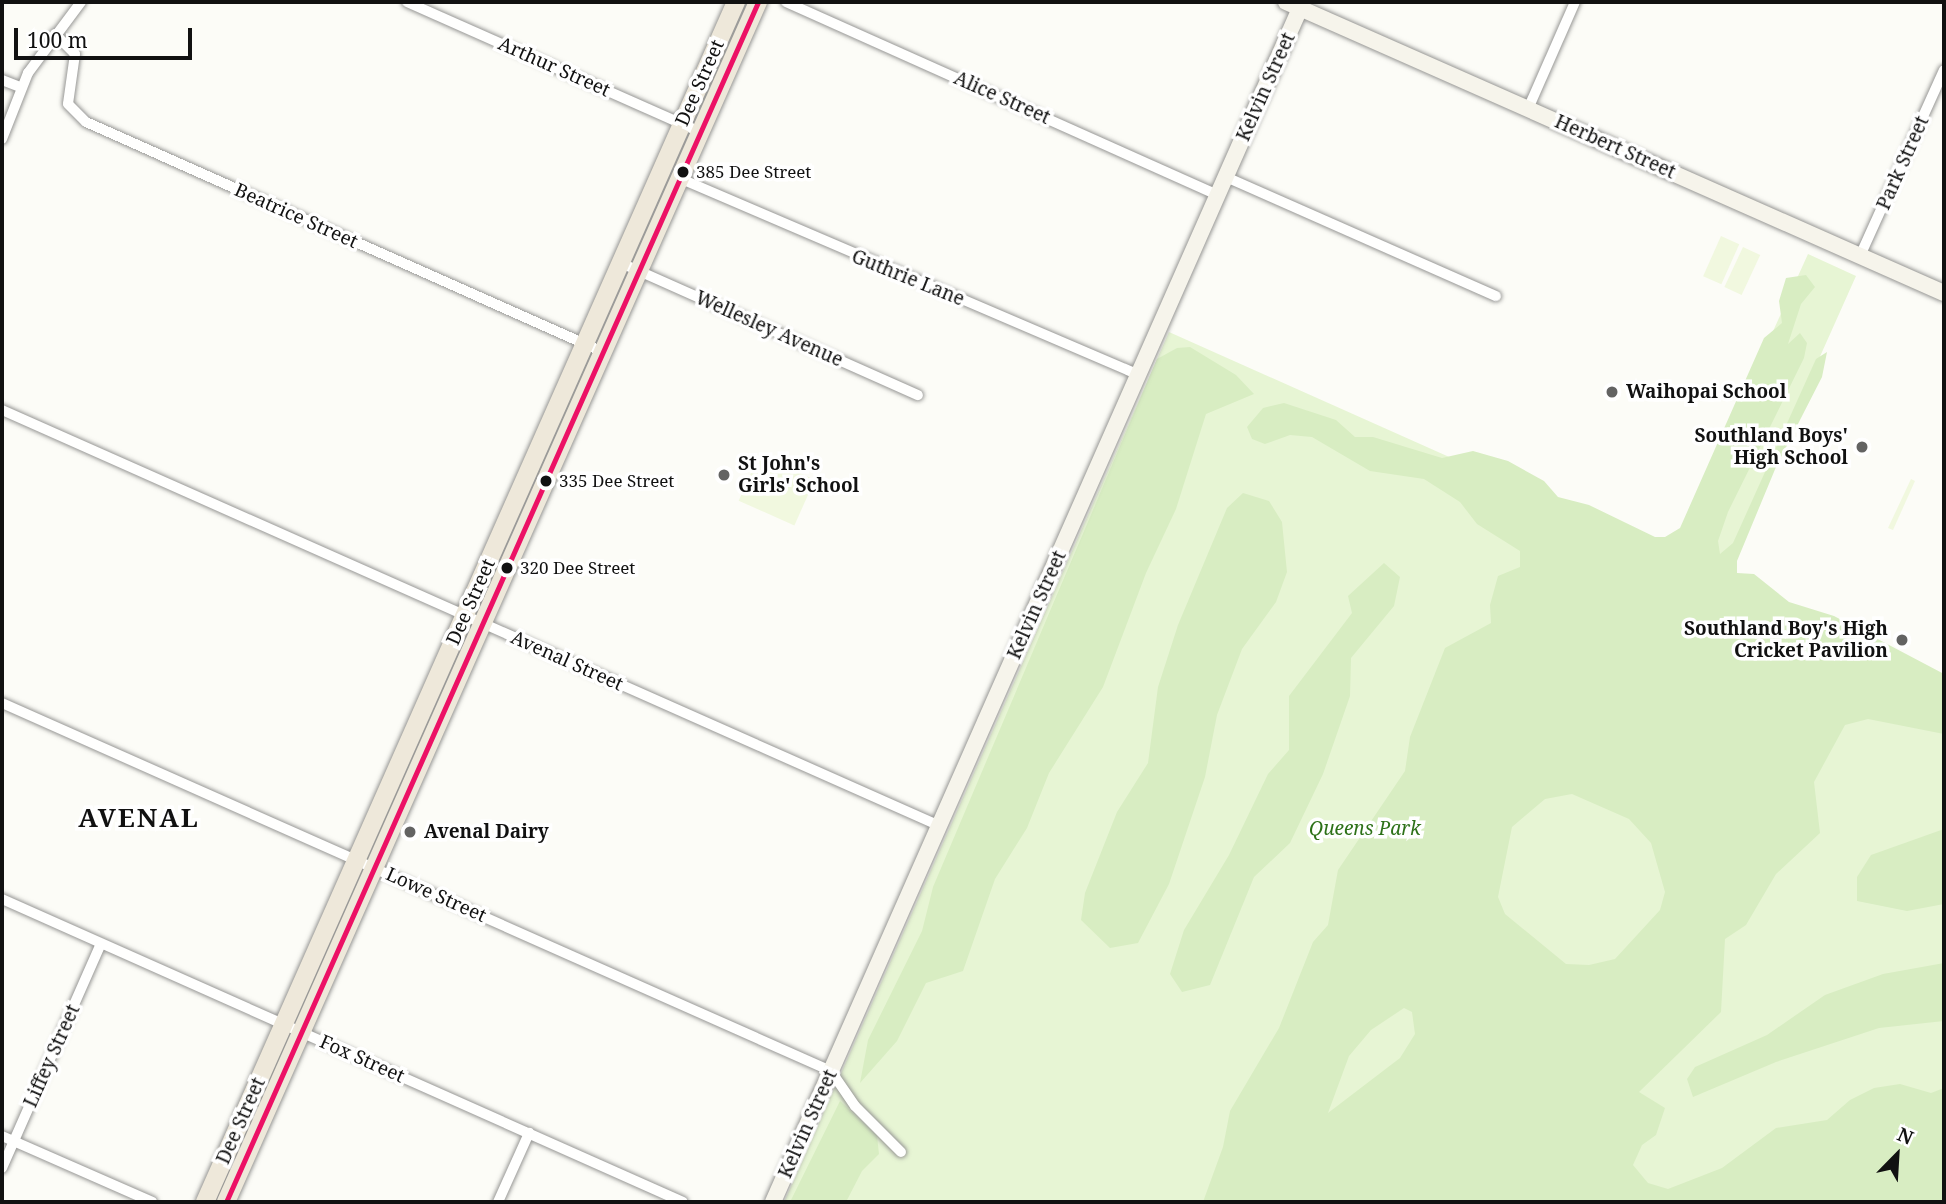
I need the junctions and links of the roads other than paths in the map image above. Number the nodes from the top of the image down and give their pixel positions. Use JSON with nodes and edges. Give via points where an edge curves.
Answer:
{"nodes":[{"id":1,"x":81,"y":2,"type":"edge"},
{"id":2,"x":408,"y":2,"type":"edge"},
{"id":3,"x":736,"y":2,"type":"edge"},
{"id":4,"x":758,"y":2,"type":"edge"},
{"id":5,"x":786,"y":2,"type":"edge"},
{"id":6,"x":1575,"y":2,"type":"edge"},
{"id":7,"x":1293,"y":5,"type":"edge"},
{"id":8,"x":55,"y":34,"type":"junction"},
{"id":9,"x":1944,"y":70,"type":"edge"},
{"id":10,"x":2,"y":79,"type":"edge"},
{"id":11,"x":20,"y":87,"type":"junction"},
{"id":12,"x":1528,"y":108,"type":"junction"},
{"id":13,"x":682,"y":124,"type":"junction"},
{"id":14,"x":700,"y":132,"type":"junction"},
{"id":15,"x":2,"y":139,"type":"edge"},
{"id":16,"x":1226,"y":177,"type":"junction"},
{"id":17,"x":679,"y":178,"type":"junction"},
{"id":18,"x":1218,"y":195,"type":"junction"},
{"id":19,"x":1860,"y":256,"type":"junction"},
{"id":20,"x":621,"y":263,"type":"junction"},
{"id":21,"x":639,"y":271,"type":"junction"},
{"id":22,"x":1944,"y":293,"type":"edge"},
{"id":23,"x":1496,"y":296,"type":"dead end"},
{"id":24,"x":585,"y":344,"type":"junction"},
{"id":25,"x":603,"y":352,"type":"junction"},
{"id":26,"x":1139,"y":375,"type":"junction"},
{"id":27,"x":918,"y":395,"type":"dead end"},
{"id":28,"x":2,"y":410,"type":"edge"},
{"id":29,"x":465,"y":616,"type":"junction"},
{"id":30,"x":482,"y":624,"type":"junction"},
{"id":31,"x":2,"y":703,"type":"edge"},
{"id":32,"x":940,"y":826,"type":"junction"},
{"id":33,"x":356,"y":861,"type":"junction"},
{"id":34,"x":374,"y":868,"type":"junction"},
{"id":35,"x":2,"y":900,"type":"edge"},
{"id":36,"x":101,"y":944,"type":"junction"},
{"id":37,"x":284,"y":1024,"type":"junction"},
{"id":38,"x":301,"y":1031,"type":"junction"},
{"id":39,"x":831,"y":1071,"type":"junction"},
{"id":40,"x":529,"y":1133,"type":"junction"},
{"id":41,"x":2,"y":1136,"type":"edge"},
{"id":42,"x":13,"y":1142,"type":"junction"},
{"id":43,"x":901,"y":1153,"type":"dead end"},
{"id":44,"x":2,"y":1168,"type":"edge"},
{"id":45,"x":152,"y":1202,"type":"edge"},
{"id":46,"x":205,"y":1202,"type":"edge"},
{"id":47,"x":226,"y":1202,"type":"edge"},
{"id":48,"x":498,"y":1202,"type":"edge"},
{"id":49,"x":683,"y":1202,"type":"edge"},
{"id":50,"x":773,"y":1202,"type":"edge"}],
"edges":[{"from":1,"to":8,"type":"street"},
{"from":2,"to":13,"type":"street","name":"Arthur Street"},
{"from":3,"to":13,"type":"main road","name":"Dee Street"},
{"from":4,"to":14,"type":"main road","name":"Dee Street"},
{"from":5,"to":18,"type":"street","name":"Alice Street"},
{"from":6,"to":12,"type":"street"},
{"from":7,"to":12,"type":"main road","name":"Herbert Street"},
{"from":7,"to":16,"type":"main road","name":"Kelvin Street"},
{"from":8,"to":11,"type":"street"},
{"from":8,"to":24,"type":"street","name":"Beatrice Street","via":[[75,54],[68,104],[86,122]]},
{"from":9,"to":19,"type":"street","name":"Park Street"},
{"from":10,"to":11,"type":"street"},
{"from":11,"to":15,"type":"street"},
{"from":12,"to":19,"type":"main road","name":"Herbert Street"},
{"from":13,"to":14,"type":"street","name":"Arthur Street"},
{"from":13,"to":20,"type":"main road","name":"Dee Street"},
{"from":14,"to":17,"type":"main road","name":"Dee Street"},
{"from":16,"to":18,"type":"main road","name":"Kelvin Street"},
{"from":16,"to":23,"type":"street"},
{"from":17,"to":21,"type":"main road","name":"Dee Street"},
{"from":17,"to":26,"type":"street","name":"Guthrie Lane"},
{"from":18,"to":26,"type":"main road","name":"Kelvin Street"},
{"from":19,"to":22,"type":"main road","name":"Herbert Street"},
{"from":20,"to":21,"type":"street","name":"Wellesley Avenue"},
{"from":20,"to":24,"type":"main road","name":"Dee Street"},
{"from":21,"to":25,"type":"main road","name":"Dee Street"},
{"from":21,"to":27,"type":"street","name":"Wellesley Avenue"},
{"from":24,"to":25,"type":"street","name":"Beatrice Street"},
{"from":24,"to":29,"type":"main road","name":"Dee Street"},
{"from":25,"to":30,"type":"main road","name":"Dee Street"},
{"from":26,"to":32,"type":"main road","name":"Kelvin Street"},
{"from":28,"to":29,"type":"street","name":"Avenal Street"},
{"from":29,"to":30,"type":"street","name":"Avenal Street"},
{"from":29,"to":33,"type":"main road","name":"Dee Street"},
{"from":30,"to":32,"type":"street","name":"Avenal Street"},
{"from":30,"to":34,"type":"main road","name":"Dee Street"},
{"from":31,"to":33,"type":"street","name":"Lowe Street"},
{"from":32,"to":39,"type":"main road","name":"Kelvin Street"},
{"from":33,"to":34,"type":"street","name":"Lowe Street"},
{"from":33,"to":37,"type":"main road","name":"Dee Street"},
{"from":34,"to":38,"type":"main road","name":"Dee Street"},
{"from":34,"to":39,"type":"street","name":"Lowe Street"},
{"from":35,"to":36,"type":"street","name":"Fox Street"},
{"from":36,"to":37,"type":"street","name":"Fox Street"},
{"from":36,"to":42,"type":"street","name":"Liffey Street"},
{"from":37,"to":38,"type":"street","name":"Fox Street"},
{"from":37,"to":46,"type":"main road","name":"Dee Street"},
{"from":38,"to":40,"type":"street","name":"Fox Street"},
{"from":38,"to":47,"type":"main road","name":"Dee Street"},
{"from":39,"to":43,"type":"street","via":[[855,1107]]},
{"from":39,"to":50,"type":"main road","name":"Kelvin Street"},
{"from":40,"to":48,"type":"street"},
{"from":40,"to":49,"type":"street","name":"Fox Street"},
{"from":41,"to":42,"type":"street"},
{"from":42,"to":44,"type":"street","name":"Liffey Street"},
{"from":42,"to":45,"type":"street"}]}
